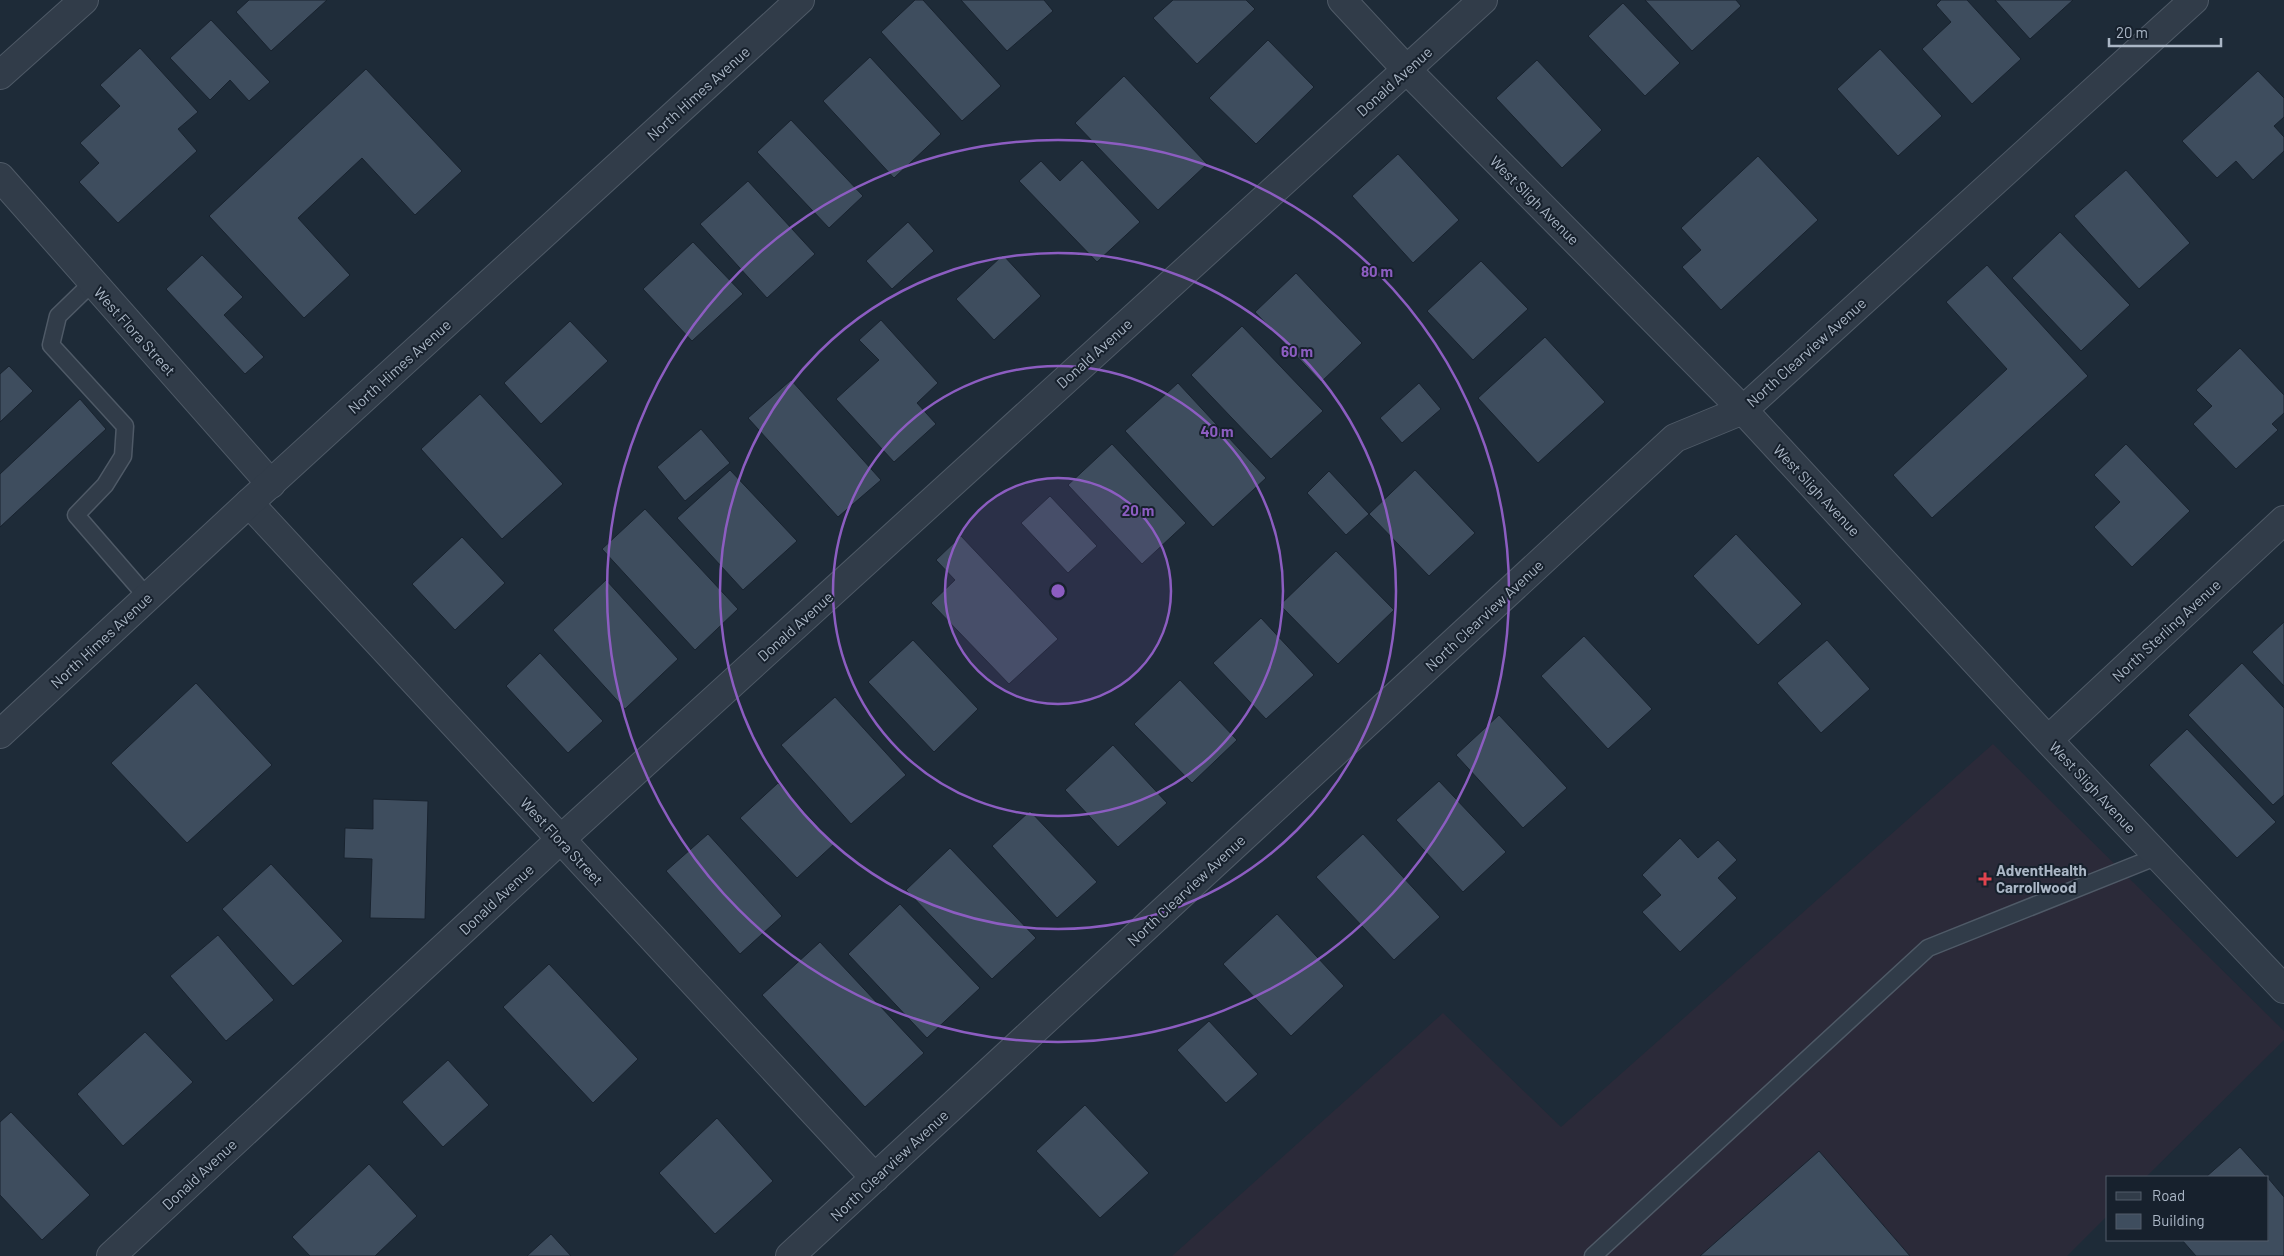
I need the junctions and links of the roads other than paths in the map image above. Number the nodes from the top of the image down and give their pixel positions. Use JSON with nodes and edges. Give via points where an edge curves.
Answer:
{"nodes":[{"id":1,"x":84,"y":0,"type":"edge"},
{"id":2,"x":800,"y":0,"type":"edge"},
{"id":3,"x":1342,"y":0,"type":"edge"},
{"id":4,"x":1483,"y":0,"type":"edge"},
{"id":5,"x":2194,"y":0,"type":"edge"},
{"id":6,"x":1406,"y":69,"type":"junction"},
{"id":7,"x":0,"y":75,"type":"edge"},
{"id":8,"x":0,"y":177,"type":"edge"},
{"id":9,"x":92,"y":283,"type":"junction"},
{"id":10,"x":1743,"y":410,"type":"junction"},
{"id":11,"x":271,"y":484,"type":"junction"},
{"id":12,"x":249,"y":504,"type":"junction"},
{"id":13,"x":2284,"y":520,"type":"edge"},
{"id":14,"x":148,"y":598,"type":"junction"},
{"id":15,"x":0,"y":734,"type":"edge"},
{"id":16,"x":2048,"y":740,"type":"junction"},
{"id":17,"x":561,"y":839,"type":"junction"},
{"id":18,"x":2158,"y":856,"type":"junction"},
{"id":19,"x":2284,"y":989,"type":"edge"},
{"id":20,"x":875,"y":1178,"type":"junction"},
{"id":21,"x":111,"y":1256,"type":"edge"},
{"id":22,"x":790,"y":1256,"type":"edge"},
{"id":23,"x":1593,"y":1256,"type":"edge"}],
"edges":[{"from":1,"to":7,"type":"street"},
{"from":2,"to":11,"type":"street","name":"North Himes Avenue"},
{"from":3,"to":6,"type":"street","name":"West Sligh Avenue"},
{"from":4,"to":6,"type":"street","name":"Donald Avenue"},
{"from":5,"to":10,"type":"street","name":"North Clearview Avenue"},
{"from":6,"to":10,"type":"street","name":"West Sligh Avenue"},
{"from":6,"to":17,"type":"street","name":"Donald Avenue"},
{"from":8,"to":9,"type":"street","name":"West Flora Street"},
{"from":9,"to":11,"type":"street","name":"West Flora Street"},
{"from":9,"to":14,"type":"lane","via":[[58,316],[51,344],[125,426],[123,456],[105,485],[76,515]]},
{"from":10,"to":16,"type":"street","name":"West Sligh Avenue"},
{"from":10,"to":20,"type":"street","name":"North Clearview Avenue","via":[[1675,438]]},
{"from":11,"to":12,"type":"street","name":"North Himes Avenue"},
{"from":12,"to":14,"type":"street","name":"North Himes Avenue"},
{"from":12,"to":17,"type":"street","name":"West Flora Street"},
{"from":13,"to":16,"type":"street","name":"North Sterling Avenue"},
{"from":14,"to":15,"type":"street","name":"North Himes Avenue"},
{"from":16,"to":18,"type":"street","name":"West Sligh Avenue"},
{"from":17,"to":20,"type":"street","name":"West Flora Street"},
{"from":17,"to":21,"type":"street","name":"Donald Avenue"},
{"from":18,"to":19,"type":"street","name":"West Sligh Avenue"},
{"from":18,"to":23,"type":"lane","via":[[1928,948]]},
{"from":20,"to":22,"type":"street","name":"North Clearview Avenue"}]}
